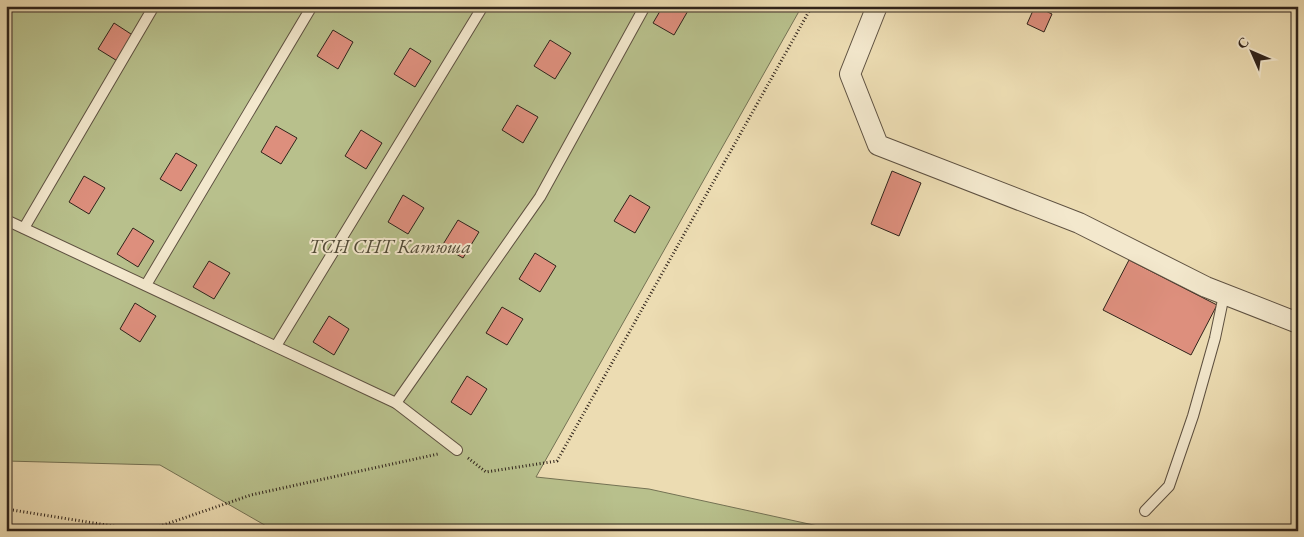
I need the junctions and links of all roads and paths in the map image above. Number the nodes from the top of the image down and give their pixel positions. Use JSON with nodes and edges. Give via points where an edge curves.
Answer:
{"nodes":[{"id":1,"x":154,"y":6,"type":"edge"},
{"id":2,"x":312,"y":6,"type":"edge"},
{"id":3,"x":483,"y":6,"type":"edge"},
{"id":4,"x":645,"y":6,"type":"edge"},
{"id":5,"x":812,"y":6,"type":"edge"},
{"id":6,"x":876,"y":6,"type":"edge"},
{"id":7,"x":6,"y":220,"type":"edge"},
{"id":8,"x":24,"y":228,"type":"junction"},
{"id":9,"x":146,"y":285,"type":"junction"},
{"id":10,"x":1224,"y":295,"type":"junction"},
{"id":11,"x":1298,"y":323,"type":"edge"},
{"id":12,"x":276,"y":346,"type":"junction"},
{"id":13,"x":396,"y":403,"type":"junction"},
{"id":14,"x":457,"y":450,"type":"junction"},
{"id":15,"x":6,"y":509,"type":"edge"},
{"id":16,"x":1145,"y":511,"type":"dead end"},
{"id":17,"x":145,"y":531,"type":"edge"}],
"edges":[{"from":1,"to":8,"type":"lane"},
{"from":2,"to":9,"type":"lane"},
{"from":3,"to":12,"type":"lane"},
{"from":4,"to":13,"type":"lane","via":[[540,197]]},
{"from":5,"to":14,"type":"path","via":[[557,461],[486,472]]},
{"from":6,"to":10,"type":"street","via":[[850,74],[878,145],[1079,223]]},
{"from":7,"to":8,"type":"lane"},
{"from":8,"to":9,"type":"lane"},
{"from":9,"to":12,"type":"lane"},
{"from":10,"to":11,"type":"street"},
{"from":10,"to":16,"type":"lane","via":[[1196,407],[1170,486]]},
{"from":12,"to":13,"type":"lane"},
{"from":13,"to":14,"type":"lane"},
{"from":14,"to":17,"type":"path","via":[[251,495]]},
{"from":15,"to":17,"type":"path"}]}
